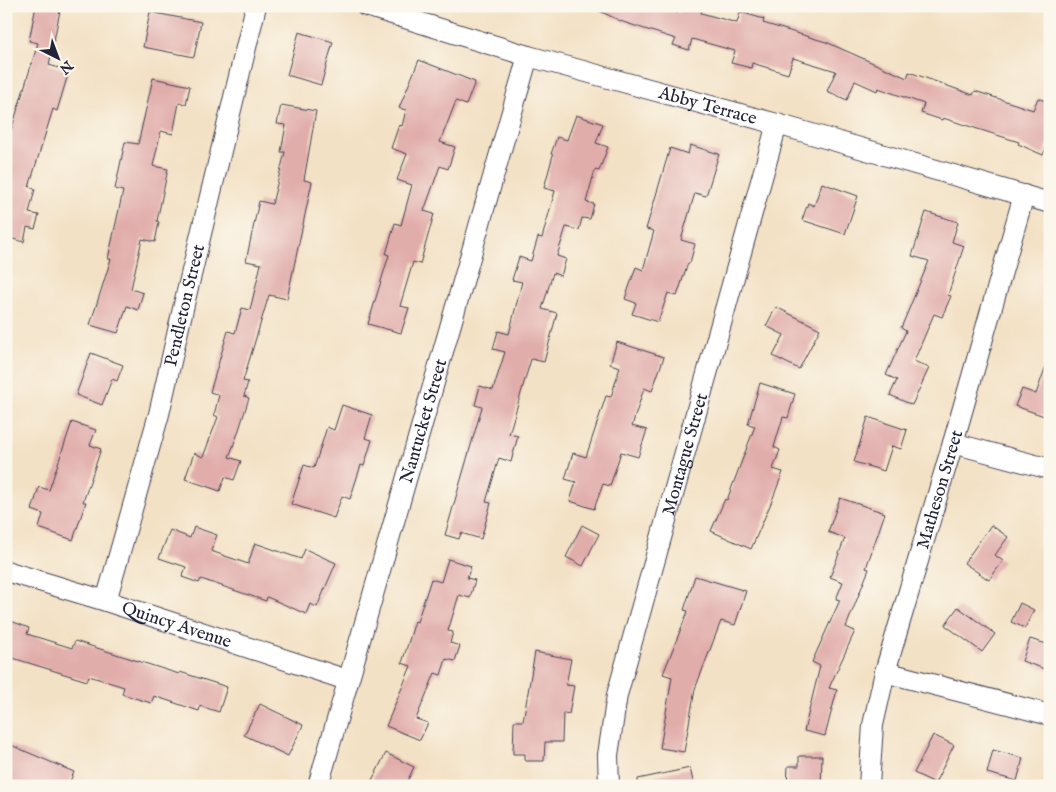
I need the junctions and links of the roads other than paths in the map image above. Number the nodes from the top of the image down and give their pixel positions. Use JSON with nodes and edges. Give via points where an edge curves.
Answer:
{"nodes":[{"id":1,"x":256,"y":6,"type":"edge"},
{"id":2,"x":366,"y":6,"type":"edge"},
{"id":3,"x":528,"y":56,"type":"junction"},
{"id":4,"x":777,"y":124,"type":"junction"},
{"id":5,"x":1024,"y":196,"type":"junction"},
{"id":6,"x":1050,"y":202,"type":"edge"},
{"id":7,"x":953,"y":443,"type":"junction"},
{"id":8,"x":1050,"y":470,"type":"edge"},
{"id":9,"x":6,"y":571,"type":"edge"},
{"id":10,"x":106,"y":601,"type":"junction"},
{"id":11,"x":885,"y":672,"type":"junction"},
{"id":12,"x":347,"y":680,"type":"junction"},
{"id":13,"x":1050,"y":715,"type":"edge"},
{"id":14,"x":318,"y":786,"type":"edge"},
{"id":15,"x":609,"y":786,"type":"edge"},
{"id":16,"x":869,"y":786,"type":"edge"}],
"edges":[{"from":1,"to":10,"type":"street","name":"Pendleton Street","via":[[159,414]]},
{"from":2,"to":3,"type":"street","name":"Abby Terrace"},
{"from":3,"to":4,"type":"street","name":"Abby Terrace"},
{"from":3,"to":12,"type":"street","name":"Nantucket Street"},
{"from":4,"to":5,"type":"street","name":"Abby Terrace"},
{"from":4,"to":15,"type":"street","name":"Montague Street","via":[[617,695],[608,755]]},
{"from":5,"to":6,"type":"street","name":"Abby Terrace"},
{"from":5,"to":7,"type":"street","name":"Matheson Street"},
{"from":7,"to":8,"type":"street"},
{"from":7,"to":11,"type":"street","name":"Matheson Street"},
{"from":9,"to":10,"type":"street","name":"Quincy Avenue"},
{"from":10,"to":12,"type":"street","name":"Quincy Avenue"},
{"from":11,"to":13,"type":"street"},
{"from":11,"to":16,"type":"street","name":"Matheson Street","via":[[873,725]]},
{"from":12,"to":14,"type":"street","name":"Nantucket Street"}]}
